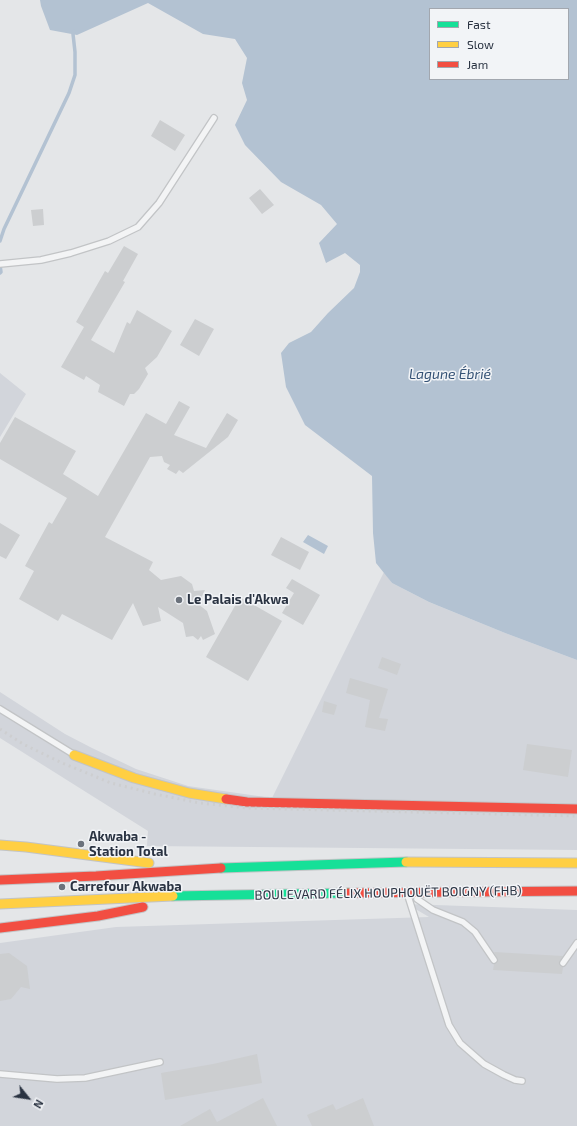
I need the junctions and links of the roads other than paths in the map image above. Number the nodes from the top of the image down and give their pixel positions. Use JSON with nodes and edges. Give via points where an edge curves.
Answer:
{"nodes":[{"id":1,"x":214,"y":118,"type":"dead end"},
{"id":2,"x":0,"y":264,"type":"edge"},
{"id":3,"x":0,"y":709,"type":"edge"},
{"id":4,"x":74,"y":755,"type":"joint"},
{"id":5,"x":577,"y":809,"type":"edge"},
{"id":6,"x":0,"y":845,"type":"edge"},
{"id":7,"x":577,"y":863,"type":"edge"},
{"id":8,"x":200,"y":868,"type":"junction"},
{"id":9,"x":0,"y":880,"type":"edge"},
{"id":10,"x":577,"y":891,"type":"edge"},
{"id":11,"x":406,"y":892,"type":"junction"},
{"id":12,"x":199,"y":895,"type":"junction"},
{"id":13,"x":0,"y":904,"type":"edge"},
{"id":14,"x":0,"y":928,"type":"edge"},
{"id":15,"x":577,"y":943,"type":"edge"},
{"id":16,"x":494,"y":960,"type":"dead end"},
{"id":17,"x":563,"y":963,"type":"dead end"},
{"id":18,"x":160,"y":1062,"type":"dead end"},
{"id":19,"x":0,"y":1074,"type":"edge"},
{"id":20,"x":522,"y":1081,"type":"dead end"}],
"edges":[{"from":1,"to":2,"type":"lane","via":[[159,202],[138,227],[93,247],[41,260]]},
{"from":3,"to":4,"type":"lane"},
{"from":4,"to":5,"type":"main road","via":[[134,778],[189,793],[247,802]]},
{"from":6,"to":8,"type":"main road"},
{"from":7,"to":8,"type":"main road","via":[[402,862]]},
{"from":8,"to":9,"type":"main road"},
{"from":10,"to":11,"type":"main road","name":"BOULEVARD FÉLIX HOUPHOUËT BOIGNY (FHB)"},
{"from":11,"to":12,"type":"main road","name":"BOULEVARD FÉLIX HOUPHOUËT BOIGNY (FHB)"},
{"from":11,"to":16,"type":"lane","via":[[433,910],[463,922],[475,932]]},
{"from":11,"to":20,"type":"lane","via":[[449,1025],[460,1043],[484,1064]]},
{"from":12,"to":13,"type":"main road"},
{"from":12,"to":14,"type":"main road","via":[[98,916]]},
{"from":15,"to":17,"type":"lane"},
{"from":18,"to":19,"type":"lane","via":[[85,1078],[57,1079]]}]}
